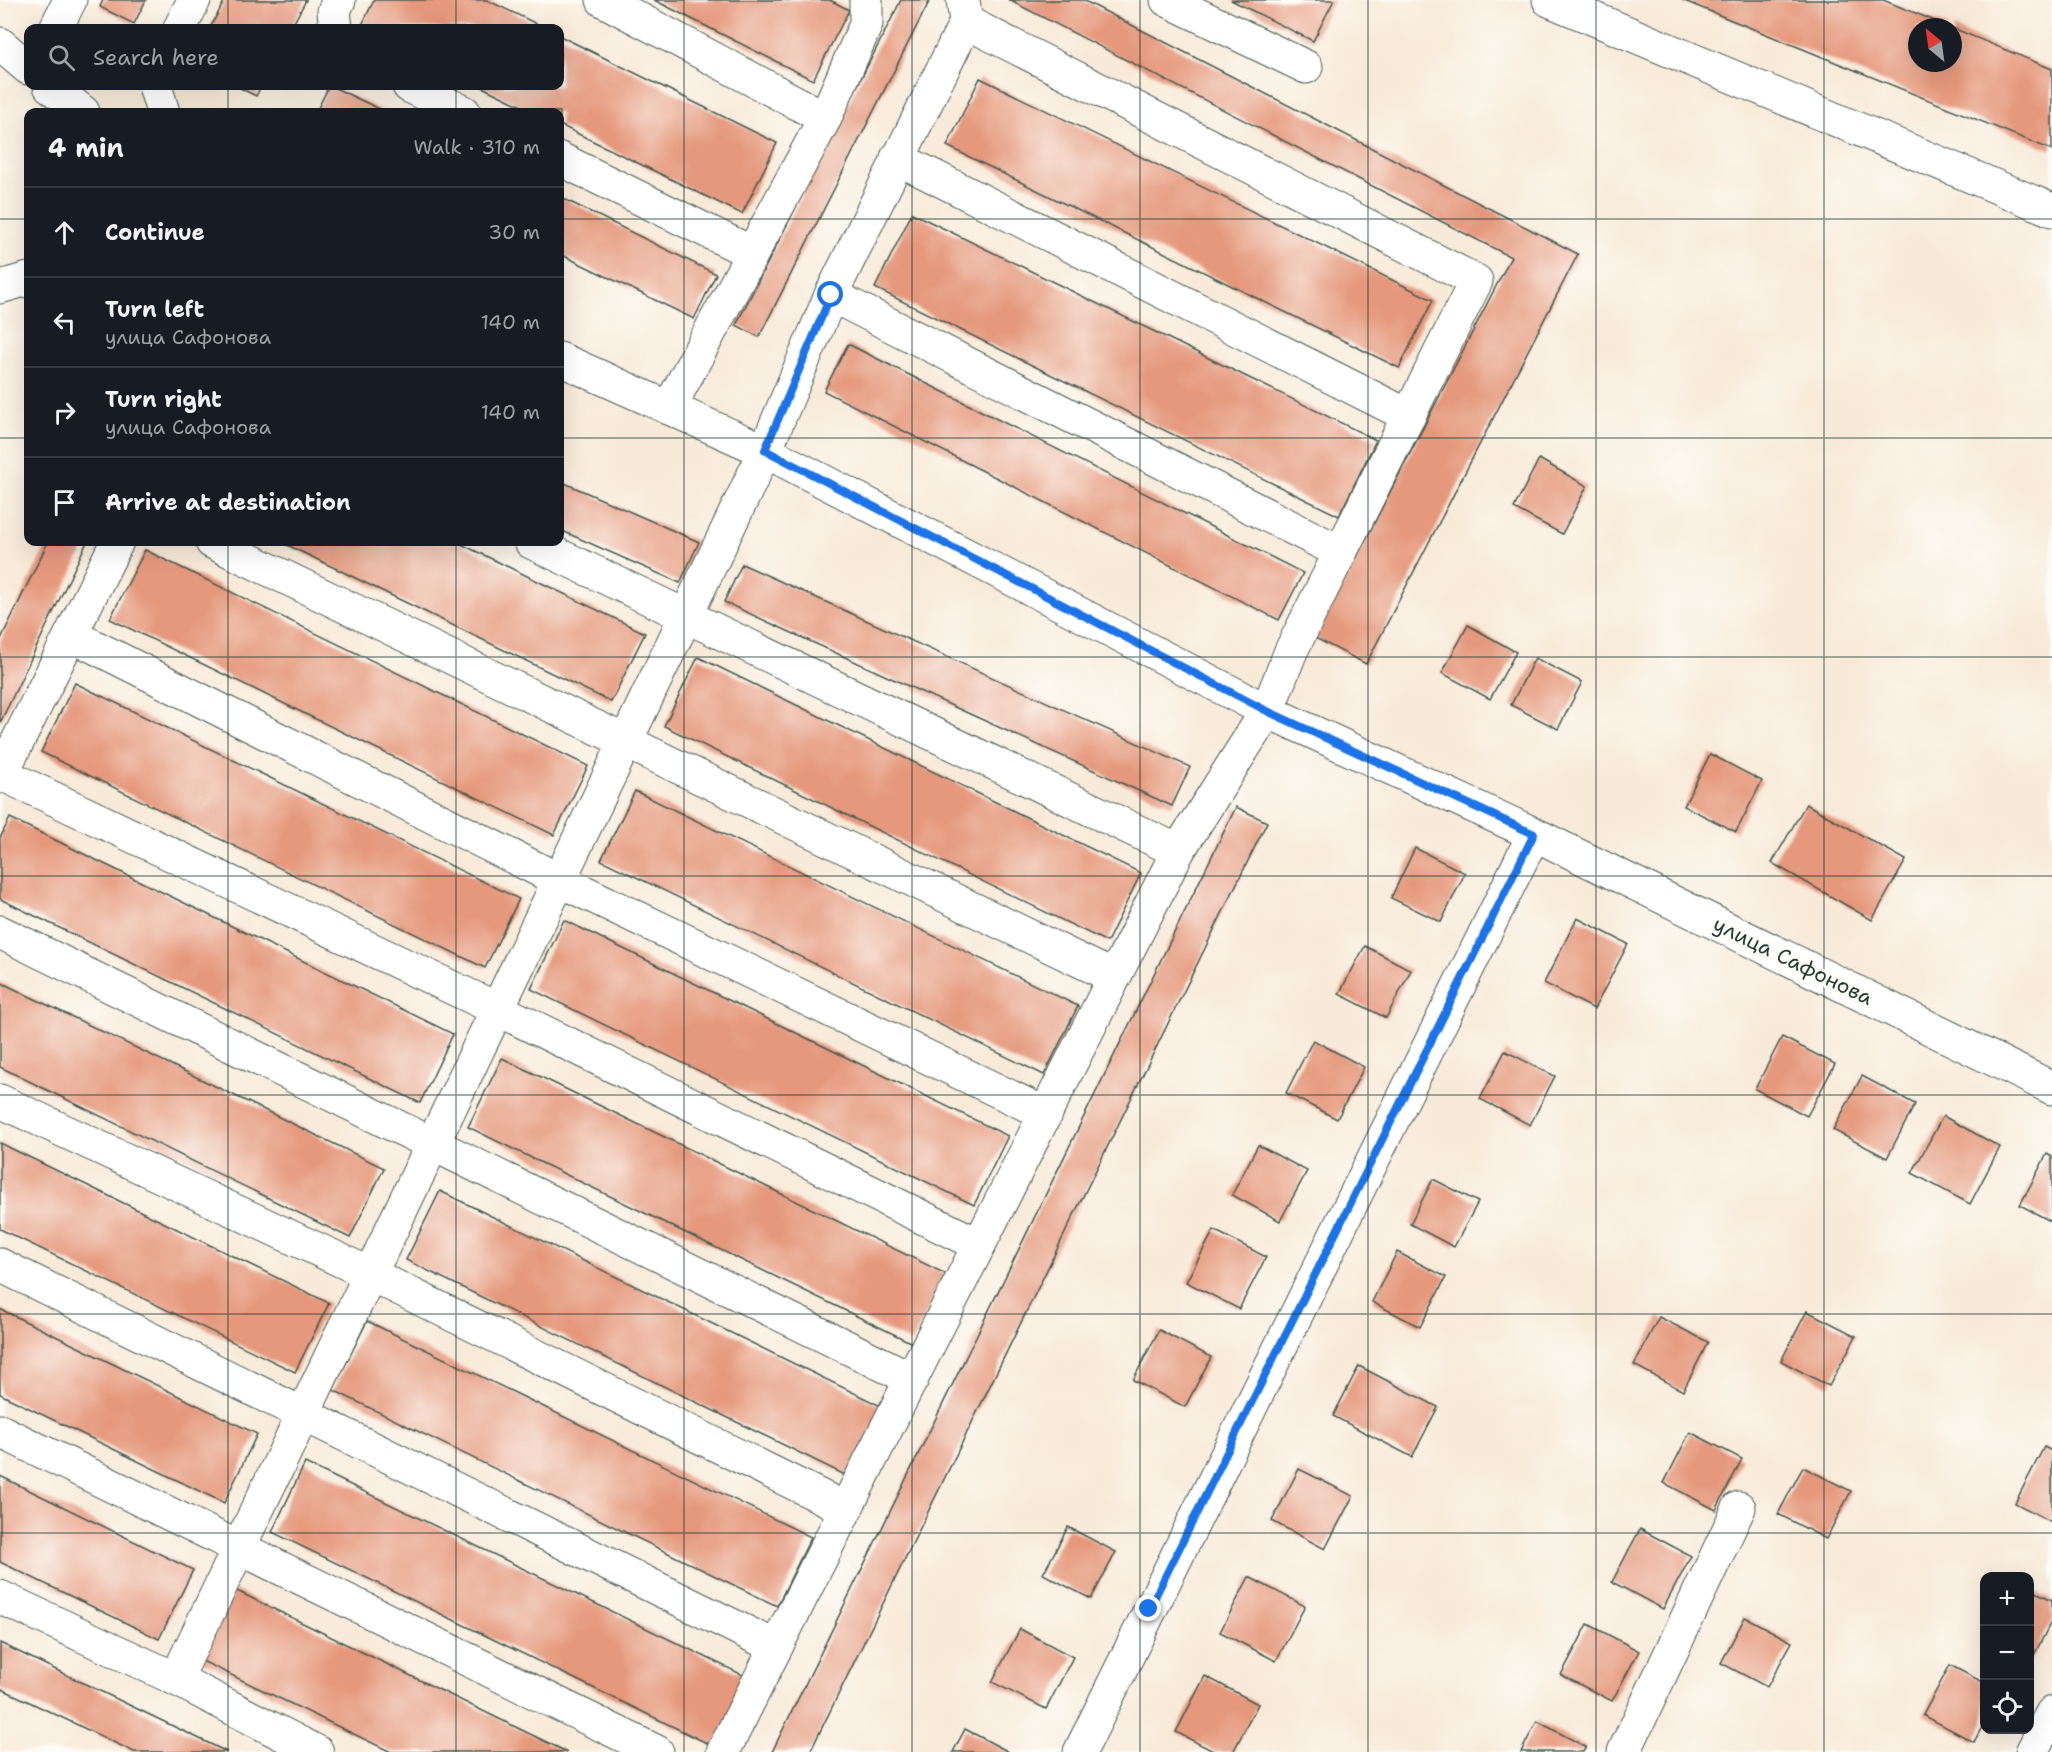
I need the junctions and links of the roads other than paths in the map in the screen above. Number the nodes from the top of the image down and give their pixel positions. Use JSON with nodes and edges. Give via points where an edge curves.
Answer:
{"nodes":[{"id":1,"x":70,"y":0,"type":"edge"},
{"id":2,"x":194,"y":0,"type":"edge"},
{"id":3,"x":339,"y":0,"type":"edge"},
{"id":4,"x":603,"y":0,"type":"edge"},
{"id":5,"x":866,"y":0,"type":"edge"},
{"id":6,"x":1167,"y":0,"type":"edge"},
{"id":7,"x":1549,"y":0,"type":"edge"},
{"id":8,"x":964,"y":11,"type":"edge"},
{"id":9,"x":58,"y":24,"type":"edge"},
{"id":10,"x":182,"y":24,"type":"edge"},
{"id":11,"x":336,"y":24,"type":"edge"},
{"id":12,"x":0,"y":44,"type":"edge"},
{"id":13,"x":24,"y":65,"type":"edge"},
{"id":14,"x":1306,"y":67,"type":"dead end"},
{"id":15,"x":55,"y":90,"type":"edge"},
{"id":16,"x":156,"y":90,"type":"edge"},
{"id":17,"x":417,"y":90,"type":"edge"},
{"id":18,"x":78,"y":108,"type":"edge"},
{"id":19,"x":162,"y":108,"type":"edge"},
{"id":20,"x":456,"y":108,"type":"edge"},
{"id":21,"x":825,"y":117,"type":"junction"},
{"id":22,"x":897,"y":158,"type":"junction"},
{"id":23,"x":564,"y":161,"type":"edge"},
{"id":24,"x":2052,"y":210,"type":"edge"},
{"id":25,"x":752,"y":253,"type":"junction"},
{"id":26,"x":24,"y":280,"type":"edge"},
{"id":27,"x":0,"y":287,"type":"edge"},
{"id":28,"x":831,"y":295,"type":"junction"},
{"id":29,"x":564,"y":361,"type":"edge"},
{"id":30,"x":669,"y":408,"type":"junction"},
{"id":31,"x":1408,"y":416,"type":"junction"},
{"id":32,"x":765,"y":450,"type":"junction"},
{"id":33,"x":115,"y":546,"type":"edge"},
{"id":34,"x":220,"y":546,"type":"edge"},
{"id":35,"x":539,"y":546,"type":"edge"},
{"id":36,"x":1340,"y":552,"type":"junction"},
{"id":37,"x":686,"y":615,"type":"junction"},
{"id":38,"x":71,"y":635,"type":"junction"},
{"id":39,"x":1267,"y":711,"type":"junction"},
{"id":40,"x":625,"y":742,"type":"junction"},
{"id":41,"x":1,"y":776,"type":"edge"},
{"id":42,"x":1534,"y":834,"type":"junction"},
{"id":43,"x":1178,"y":851,"type":"junction"},
{"id":44,"x":559,"y":880,"type":"junction"},
{"id":45,"x":0,"y":932,"type":"edge"},
{"id":46,"x":1114,"y":977,"type":"junction"},
{"id":47,"x":497,"y":1009,"type":"junction"},
{"id":48,"x":2052,"y":1088,"type":"edge"},
{"id":49,"x":0,"y":1101,"type":"edge"},
{"id":50,"x":1046,"y":1114,"type":"junction"},
{"id":51,"x":432,"y":1144,"type":"junction"},
{"id":52,"x":979,"y":1245,"type":"junction"},
{"id":53,"x":0,"y":1265,"type":"edge"},
{"id":54,"x":370,"y":1274,"type":"junction"},
{"id":55,"x":912,"y":1379,"type":"junction"},
{"id":56,"x":303,"y":1414,"type":"junction"},
{"id":57,"x":0,"y":1431,"type":"edge"},
{"id":58,"x":1739,"y":1508,"type":"dead end"},
{"id":59,"x":846,"y":1509,"type":"junction"},
{"id":60,"x":238,"y":1548,"type":"junction"},
{"id":61,"x":0,"y":1597,"type":"edge"},
{"id":62,"x":776,"y":1647,"type":"junction"},
{"id":63,"x":176,"y":1679,"type":"junction"},
{"id":64,"x":2052,"y":1713,"type":"edge"},
{"id":65,"x":317,"y":1752,"type":"edge"},
{"id":66,"x":657,"y":1752,"type":"edge"},
{"id":67,"x":723,"y":1752,"type":"edge"},
{"id":68,"x":1080,"y":1752,"type":"edge"},
{"id":69,"x":1624,"y":1752,"type":"edge"},
{"id":70,"x":2032,"y":1752,"type":"edge"}],
"edges":[{"from":1,"to":9,"type":"street"},
{"from":2,"to":10,"type":"street"},
{"from":3,"to":11,"type":"street","via":[[334,11]]},
{"from":4,"to":21,"type":"street"},
{"from":5,"to":21,"type":"street","via":[[866,24]]},
{"from":6,"to":14,"type":"street"},
{"from":7,"to":24,"type":"street"},
{"from":8,"to":22,"type":"street"},
{"from":8,"to":31,"type":"street","via":[[1476,281]]},
{"from":12,"to":13,"type":"street"},
{"from":15,"to":18,"type":"street"},
{"from":16,"to":19,"type":"street"},
{"from":17,"to":20,"type":"street"},
{"from":21,"to":25,"type":"street"},
{"from":22,"to":28,"type":"street"},
{"from":22,"to":31,"type":"street"},
{"from":23,"to":25,"type":"street"},
{"from":25,"to":30,"type":"street"},
{"from":26,"to":27,"type":"street"},
{"from":28,"to":32,"type":"street"},
{"from":28,"to":36,"type":"street"},
{"from":29,"to":30,"type":"street","name":"улица Сафонова"},
{"from":30,"to":32,"type":"street","name":"улица Сафонова"},
{"from":31,"to":36,"type":"street"},
{"from":32,"to":37,"type":"street"},
{"from":32,"to":39,"type":"street","name":"улица Сафонова"},
{"from":33,"to":38,"type":"street"},
{"from":34,"to":40,"type":"street"},
{"from":35,"to":37,"type":"street"},
{"from":36,"to":39,"type":"street","via":[[1291,651]]},
{"from":37,"to":40,"type":"street"},
{"from":37,"to":43,"type":"street"},
{"from":38,"to":41,"type":"street"},
{"from":38,"to":44,"type":"street"},
{"from":39,"to":42,"type":"street","name":"улица Сафонова"},
{"from":39,"to":43,"type":"street"},
{"from":40,"to":44,"type":"street"},
{"from":40,"to":46,"type":"street"},
{"from":41,"to":47,"type":"street"},
{"from":42,"to":48,"type":"street","name":"улица Сафонова"},
{"from":42,"to":68,"type":"street"},
{"from":43,"to":46,"type":"street"},
{"from":44,"to":47,"type":"street"},
{"from":44,"to":50,"type":"street"},
{"from":45,"to":51,"type":"street"},
{"from":46,"to":50,"type":"street"},
{"from":47,"to":51,"type":"street"},
{"from":47,"to":52,"type":"street"},
{"from":49,"to":54,"type":"street"},
{"from":50,"to":52,"type":"street"},
{"from":51,"to":54,"type":"street"},
{"from":51,"to":55,"type":"street"},
{"from":52,"to":55,"type":"street"},
{"from":53,"to":56,"type":"street"},
{"from":54,"to":56,"type":"street"},
{"from":54,"to":59,"type":"street"},
{"from":55,"to":59,"type":"street"},
{"from":56,"to":60,"type":"street"},
{"from":56,"to":62,"type":"street"},
{"from":57,"to":60,"type":"street"},
{"from":58,"to":69,"type":"street"},
{"from":59,"to":62,"type":"street"},
{"from":60,"to":63,"type":"street"},
{"from":60,"to":66,"type":"street"},
{"from":61,"to":63,"type":"street"},
{"from":62,"to":67,"type":"street"},
{"from":63,"to":65,"type":"street"},
{"from":64,"to":70,"type":"street"}]}
